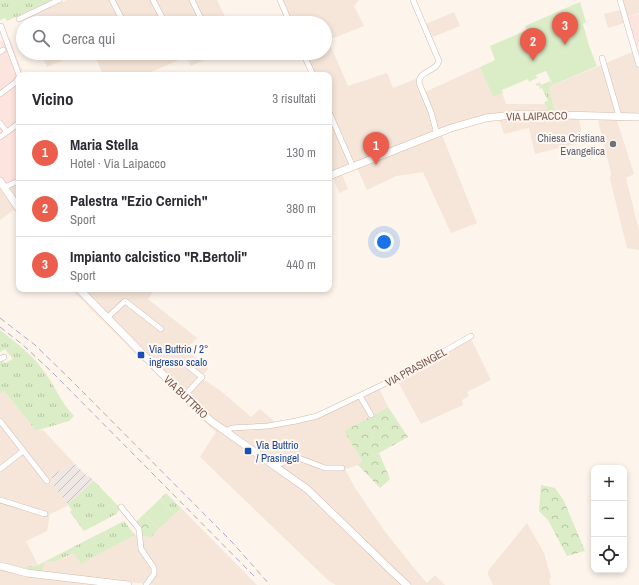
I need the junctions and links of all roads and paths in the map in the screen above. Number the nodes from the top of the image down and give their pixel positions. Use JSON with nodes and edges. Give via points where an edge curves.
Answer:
{"nodes":[{"id":1,"x":59,"y":0,"type":"edge"},
{"id":2,"x":112,"y":0,"type":"edge"},
{"id":3,"x":153,"y":0,"type":"edge"},
{"id":4,"x":192,"y":0,"type":"edge"},
{"id":5,"x":280,"y":0,"type":"edge"},
{"id":6,"x":413,"y":0,"type":"edge"},
{"id":7,"x":620,"y":0,"type":"edge"},
{"id":8,"x":26,"y":16,"type":"edge"},
{"id":9,"x":120,"y":16,"type":"edge"},
{"id":10,"x":161,"y":16,"type":"edge"},
{"id":11,"x":200,"y":16,"type":"edge"},
{"id":12,"x":287,"y":16,"type":"edge"},
{"id":13,"x":1,"y":26,"type":"dead end"},
{"id":14,"x":602,"y":58,"type":"dead end"},
{"id":15,"x":306,"y":60,"type":"edge"},
{"id":16,"x":639,"y":65,"type":"edge"},
{"id":17,"x":18,"y":72,"type":"edge"},
{"id":18,"x":312,"y":72,"type":"edge"},
{"id":19,"x":16,"y":82,"type":"edge"},
{"id":20,"x":0,"y":94,"type":"edge"},
{"id":21,"x":619,"y":116,"type":"junction"},
{"id":22,"x":639,"y":117,"type":"edge"},
{"id":23,"x":332,"y":119,"type":"edge"},
{"id":24,"x":0,"y":123,"type":"edge"},
{"id":25,"x":16,"y":125,"type":"edge"},
{"id":26,"x":7,"y":132,"type":"junction"},
{"id":27,"x":437,"y":134,"type":"junction"},
{"id":28,"x":0,"y":137,"type":"edge"},
{"id":29,"x":353,"y":167,"type":"junction"},
{"id":30,"x":332,"y":173,"type":"edge"},
{"id":31,"x":16,"y":182,"type":"dead end"},
{"id":32,"x":2,"y":184,"type":"edge"},
{"id":33,"x":16,"y":205,"type":"edge"},
{"id":34,"x":81,"y":292,"type":"edge"},
{"id":35,"x":107,"y":318,"type":"junction"},
{"id":36,"x":161,"y":329,"type":"dead end"},
{"id":37,"x":471,"y":336,"type":"dead end"},
{"id":38,"x":184,"y":363,"type":"dead end"},
{"id":39,"x":184,"y":396,"type":"junction"},
{"id":40,"x":360,"y":396,"type":"junction"},
{"id":41,"x":371,"y":415,"type":"dead end"},
{"id":42,"x":0,"y":421,"type":"edge"},
{"id":43,"x":224,"y":431,"type":"junction"},
{"id":44,"x":23,"y":451,"type":"junction"},
{"id":45,"x":275,"y":466,"type":"junction"},
{"id":46,"x":342,"y":468,"type":"dead end"},
{"id":47,"x":0,"y":469,"type":"edge"},
{"id":48,"x":47,"y":481,"type":"dead end"},
{"id":49,"x":0,"y":500,"type":"edge"},
{"id":50,"x":121,"y":507,"type":"dead end"},
{"id":51,"x":45,"y":514,"type":"dead end"},
{"id":52,"x":0,"y":566,"type":"edge"},
{"id":53,"x":96,"y":583,"type":"edge"},
{"id":54,"x":124,"y":585,"type":"edge"},
{"id":55,"x":146,"y":585,"type":"edge"},
{"id":56,"x":407,"y":585,"type":"edge"}],
"edges":[{"from":1,"to":8,"type":"street"},
{"from":2,"to":9,"type":"street"},
{"from":3,"to":10,"type":"street"},
{"from":4,"to":11,"type":"street"},
{"from":5,"to":12,"type":"street"},
{"from":6,"to":27,"type":"street","via":[[439,61],[438,66],[419,78]]},
{"from":7,"to":16,"type":"street"},
{"from":13,"to":17,"type":"street"},
{"from":14,"to":21,"type":"street"},
{"from":15,"to":18,"type":"street"},
{"from":19,"to":20,"type":"street"},
{"from":21,"to":22,"type":"street","name":"VIA LAIPACCO"},
{"from":21,"to":27,"type":"street","name":"VIA LAIPACCO","via":[[521,114],[470,122]]},
{"from":23,"to":29,"type":"street"},
{"from":24,"to":26,"type":"street"},
{"from":25,"to":26,"type":"street"},
{"from":26,"to":28,"type":"street"},
{"from":27,"to":29,"type":"street","name":"VIA LAIPACCO"},
{"from":29,"to":30,"type":"street","name":"VIA LAIPACCO"},
{"from":31,"to":32,"type":"street"},
{"from":32,"to":33,"type":"street"},
{"from":34,"to":35,"type":"street","name":"VIA BUTTRIO"},
{"from":35,"to":36,"type":"street","via":[[125,301]]},
{"from":35,"to":39,"type":"street","name":"VIA BUTTRIO"},
{"from":37,"to":40,"type":"street","name":"VIA PRASINGEL"},
{"from":38,"to":39,"type":"street","via":[[202,377]]},
{"from":39,"to":43,"type":"street","name":"VIA BUTTRIO"},
{"from":40,"to":41,"type":"street"},
{"from":40,"to":43,"type":"street","name":"VIA PRASINGEL","via":[[306,419]]},
{"from":42,"to":44,"type":"street"},
{"from":43,"to":45,"type":"street","name":"VIA BUTTRIO"},
{"from":44,"to":47,"type":"street"},
{"from":44,"to":48,"type":"street"},
{"from":45,"to":46,"type":"street","via":[[296,457],[325,468]]},
{"from":45,"to":56,"type":"street","name":"VIA BUTTRIO","via":[[307,489]]},
{"from":49,"to":51,"type":"street"},
{"from":50,"to":55,"type":"street","via":[[139,529],[141,549],[154,568],[154,574]]},
{"from":52,"to":53,"type":"street","via":[[27,573]]},
{"from":53,"to":54,"type":"street"}]}
